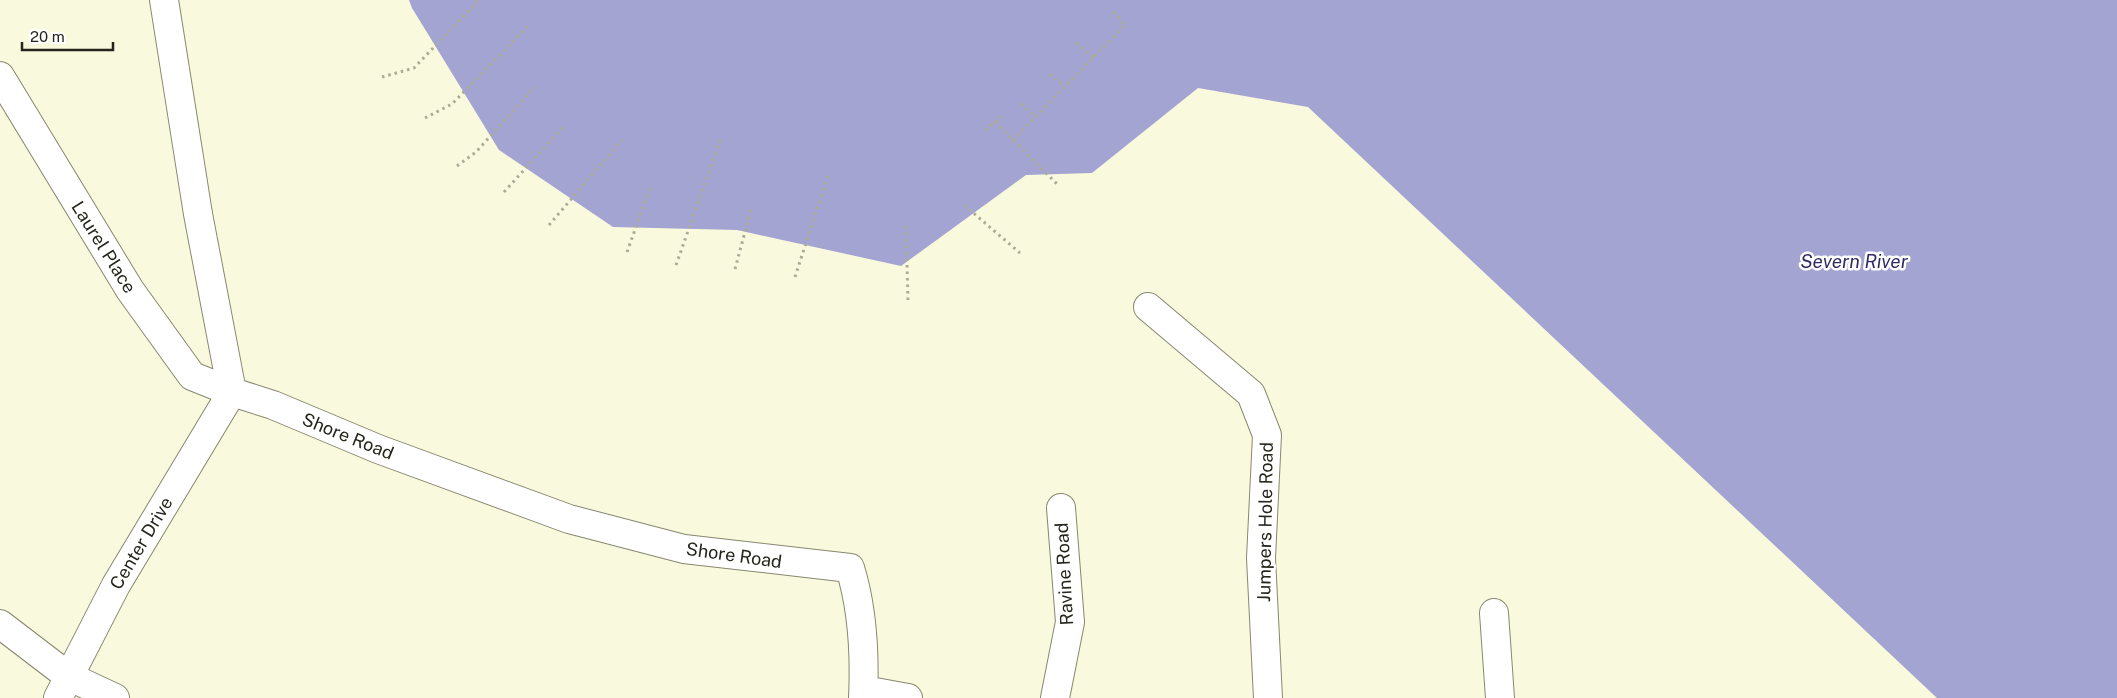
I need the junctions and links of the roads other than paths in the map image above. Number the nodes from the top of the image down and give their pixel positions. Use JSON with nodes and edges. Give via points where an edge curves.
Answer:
{"nodes":[{"id":1,"x":164,"y":0,"type":"edge"},
{"id":2,"x":0,"y":76,"type":"edge"},
{"id":3,"x":1148,"y":307,"type":"dead end"},
{"id":4,"x":232,"y":392,"type":"junction"},
{"id":5,"x":1061,"y":508,"type":"dead end"},
{"id":6,"x":1494,"y":613,"type":"dead end"},
{"id":7,"x":0,"y":624,"type":"edge"},
{"id":8,"x":63,"y":687,"type":"edge"},
{"id":9,"x":863,"y":694,"type":"edge"},
{"id":10,"x":115,"y":698,"type":"edge"},
{"id":11,"x":908,"y":698,"type":"edge"},
{"id":12,"x":1055,"y":698,"type":"edge"},
{"id":13,"x":1268,"y":698,"type":"edge"},
{"id":14,"x":1500,"y":698,"type":"edge"}],
"edges":[{"from":1,"to":4,"type":"street","via":[[198,214]]},
{"from":2,"to":4,"type":"street","name":"Laurel Place","via":[[130,290],[192,376]]},
{"from":3,"to":13,"type":"street","name":"Jumpers Hole Road","via":[[1251,394],[1267,435],[1261,558]]},
{"from":4,"to":8,"type":"street","name":"Center Drive","via":[[116,584]]},
{"from":4,"to":9,"type":"street","name":"Shore Road","via":[[570,519],[684,549],[850,568],[864,648]]},
{"from":5,"to":12,"type":"street","name":"Ravine Road","via":[[1070,622]]},
{"from":6,"to":14,"type":"street"},
{"from":7,"to":8,"type":"street"},
{"from":8,"to":10,"type":"street"},
{"from":9,"to":11,"type":"street"}]}
